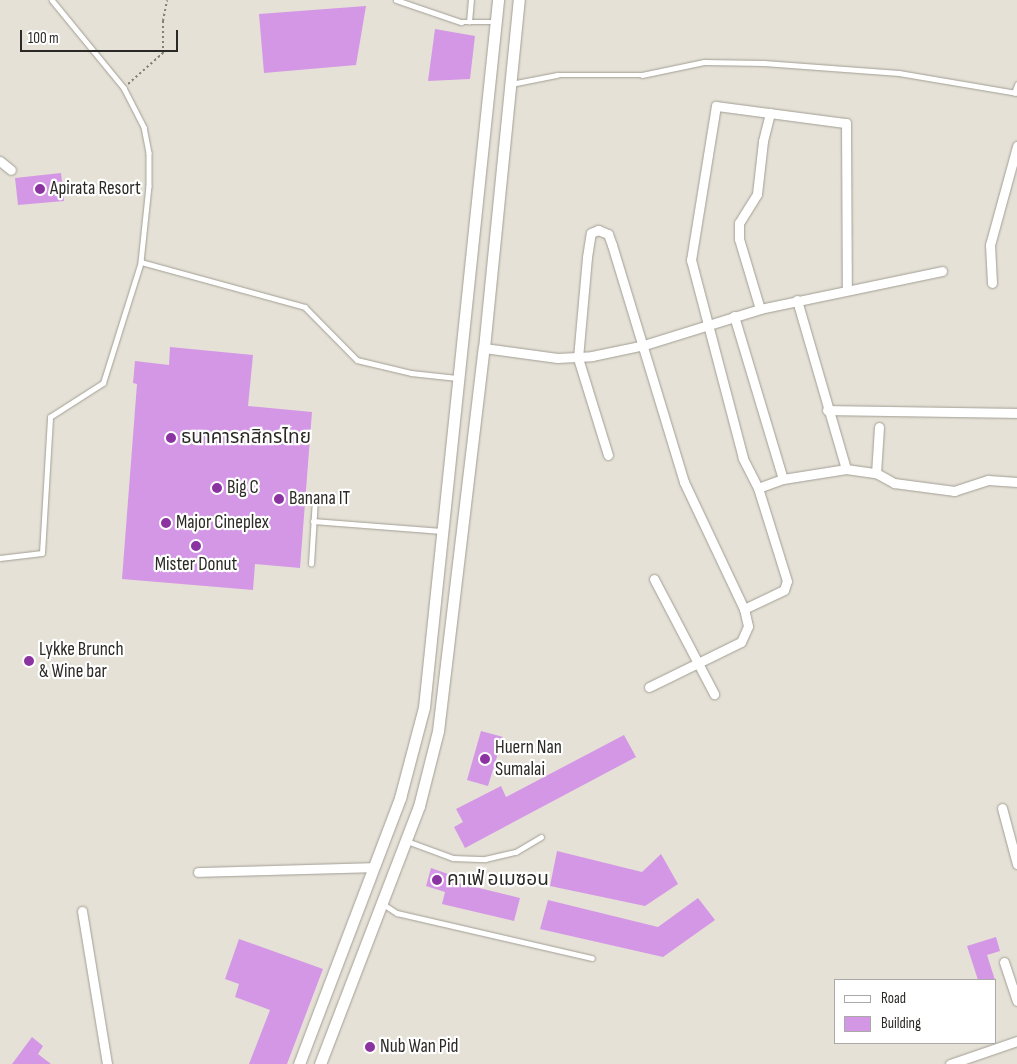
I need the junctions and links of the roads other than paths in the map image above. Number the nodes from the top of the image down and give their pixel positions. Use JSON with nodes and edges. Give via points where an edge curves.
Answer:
{"nodes":[{"id":1,"x":52,"y":0,"type":"edge"},
{"id":2,"x":396,"y":0,"type":"edge"},
{"id":3,"x":471,"y":0,"type":"edge"},
{"id":4,"x":498,"y":0,"type":"edge"},
{"id":5,"x":519,"y":0,"type":"edge"},
{"id":6,"x":469,"y":22,"type":"junction"},
{"id":7,"x":496,"y":22,"type":"junction"},
{"id":8,"x":511,"y":84,"type":"junction"},
{"id":9,"x":1017,"y":85,"type":"edge"},
{"id":10,"x":1015,"y":93,"type":"edge"},
{"id":11,"x":770,"y":113,"type":"junction"},
{"id":12,"x":1017,"y":146,"type":"edge"},
{"id":13,"x":0,"y":161,"type":"edge"},
{"id":14,"x":11,"y":170,"type":"dead end"},
{"id":15,"x":141,"y":262,"type":"junction"},
{"id":16,"x":942,"y":272,"type":"dead end"},
{"id":17,"x":992,"y":283,"type":"dead end"},
{"id":18,"x":847,"y":290,"type":"junction"},
{"id":19,"x":797,"y":300,"type":"junction"},
{"id":20,"x":760,"y":308,"type":"junction"},
{"id":21,"x":734,"y":316,"type":"junction"},
{"id":22,"x":707,"y":324,"type":"junction"},
{"id":23,"x":644,"y":345,"type":"junction"},
{"id":24,"x":484,"y":348,"type":"junction"},
{"id":25,"x":578,"y":358,"type":"junction"},
{"id":26,"x":458,"y":378,"type":"junction"},
{"id":27,"x":826,"y":410,"type":"junction"},
{"id":28,"x":1017,"y":413,"type":"edge"},
{"id":29,"x":879,"y":427,"type":"dead end"},
{"id":30,"x":608,"y":455,"type":"dead end"},
{"id":31,"x":846,"y":469,"type":"junction"},
{"id":32,"x":876,"y":473,"type":"junction"},
{"id":33,"x":783,"y":479,"type":"junction"},
{"id":34,"x":1017,"y":482,"type":"edge"},
{"id":35,"x":758,"y":488,"type":"junction"},
{"id":36,"x":315,"y":498,"type":"dead end"},
{"id":37,"x":313,"y":522,"type":"junction"},
{"id":38,"x":444,"y":531,"type":"junction"},
{"id":39,"x":0,"y":558,"type":"edge"},
{"id":40,"x":311,"y":564,"type":"dead end"},
{"id":41,"x":654,"y":579,"type":"dead end"},
{"id":42,"x":744,"y":609,"type":"junction"},
{"id":43,"x":697,"y":664,"type":"junction"},
{"id":44,"x":649,"y":687,"type":"dead end"},
{"id":45,"x":714,"y":694,"type":"dead end"},
{"id":46,"x":1002,"y":808,"type":"dead end"},
{"id":47,"x":541,"y":837,"type":"dead end"},
{"id":48,"x":406,"y":840,"type":"junction"},
{"id":49,"x":1017,"y":864,"type":"edge"},
{"id":50,"x":374,"y":868,"type":"junction"},
{"id":51,"x":198,"y":872,"type":"dead end"},
{"id":52,"x":382,"y":904,"type":"junction"},
{"id":53,"x":82,"y":912,"type":"dead end"},
{"id":54,"x":592,"y":958,"type":"dead end"},
{"id":55,"x":1004,"y":962,"type":"dead end"},
{"id":56,"x":1017,"y":1001,"type":"edge"},
{"id":57,"x":1017,"y":1041,"type":"edge"},
{"id":58,"x":107,"y":1064,"type":"edge"},
{"id":59,"x":299,"y":1064,"type":"edge"},
{"id":60,"x":320,"y":1064,"type":"edge"},
{"id":61,"x":950,"y":1064,"type":"edge"}],
"edges":[{"from":1,"to":15,"type":"lane","via":[[124,88],[144,128],[149,153],[149,186]]},
{"from":2,"to":6,"type":"lane"},
{"from":3,"to":6,"type":"lane"},
{"from":4,"to":7,"type":"main road"},
{"from":5,"to":8,"type":"main road"},
{"from":6,"to":7,"type":"lane"},
{"from":7,"to":26,"type":"main road"},
{"from":8,"to":10,"type":"lane","via":[[557,75],[642,75],[704,62],[853,68]]},
{"from":8,"to":24,"type":"main road"},
{"from":9,"to":10,"type":"lane"},
{"from":11,"to":18,"type":"street","via":[[846,123]]},
{"from":11,"to":20,"type":"street","via":[[762,141],[757,194],[738,223],[739,239]]},
{"from":11,"to":22,"type":"street","via":[[716,106],[691,260]]},
{"from":12,"to":17,"type":"street","via":[[990,245]]},
{"from":13,"to":14,"type":"street"},
{"from":15,"to":26,"type":"lane","via":[[305,307],[357,360],[411,373]]},
{"from":15,"to":39,"type":"lane","via":[[103,383],[50,417],[42,553]]},
{"from":16,"to":18,"type":"street"},
{"from":18,"to":19,"type":"street"},
{"from":19,"to":20,"type":"street"},
{"from":19,"to":27,"type":"street"},
{"from":20,"to":21,"type":"street"},
{"from":21,"to":22,"type":"street"},
{"from":21,"to":33,"type":"street"},
{"from":22,"to":23,"type":"street"},
{"from":22,"to":35,"type":"street","via":[[743,458]]},
{"from":23,"to":25,"type":"street"},
{"from":23,"to":25,"type":"street","via":[[608,234],[593,230],[587,257]]},
{"from":23,"to":42,"type":"street","via":[[684,482]]},
{"from":24,"to":25,"type":"street"},
{"from":24,"to":48,"type":"main road","via":[[442,710],[429,770]]},
{"from":25,"to":30,"type":"street"},
{"from":26,"to":38,"type":"main road"},
{"from":27,"to":28,"type":"street"},
{"from":27,"to":31,"type":"street"},
{"from":29,"to":32,"type":"street"},
{"from":31,"to":32,"type":"street"},
{"from":31,"to":33,"type":"street"},
{"from":32,"to":34,"type":"street","via":[[894,483],[925,490],[954,491],[988,480]]},
{"from":33,"to":35,"type":"street"},
{"from":35,"to":42,"type":"street","via":[[787,582],[784,590]]},
{"from":36,"to":37,"type":"lane"},
{"from":37,"to":38,"type":"lane"},
{"from":37,"to":40,"type":"lane"},
{"from":38,"to":50,"type":"main road","via":[[424,707],[405,782]]},
{"from":41,"to":43,"type":"street"},
{"from":42,"to":43,"type":"street","via":[[748,626],[741,642]]},
{"from":43,"to":44,"type":"street"},
{"from":43,"to":45,"type":"street"},
{"from":46,"to":49,"type":"street"},
{"from":47,"to":48,"type":"lane","via":[[516,852],[485,859],[454,858]]},
{"from":48,"to":52,"type":"main road"},
{"from":50,"to":51,"type":"street"},
{"from":50,"to":59,"type":"main road"},
{"from":52,"to":54,"type":"lane","via":[[397,913]]},
{"from":52,"to":60,"type":"main road"},
{"from":53,"to":58,"type":"street"},
{"from":55,"to":56,"type":"street"},
{"from":57,"to":61,"type":"street"}]}
